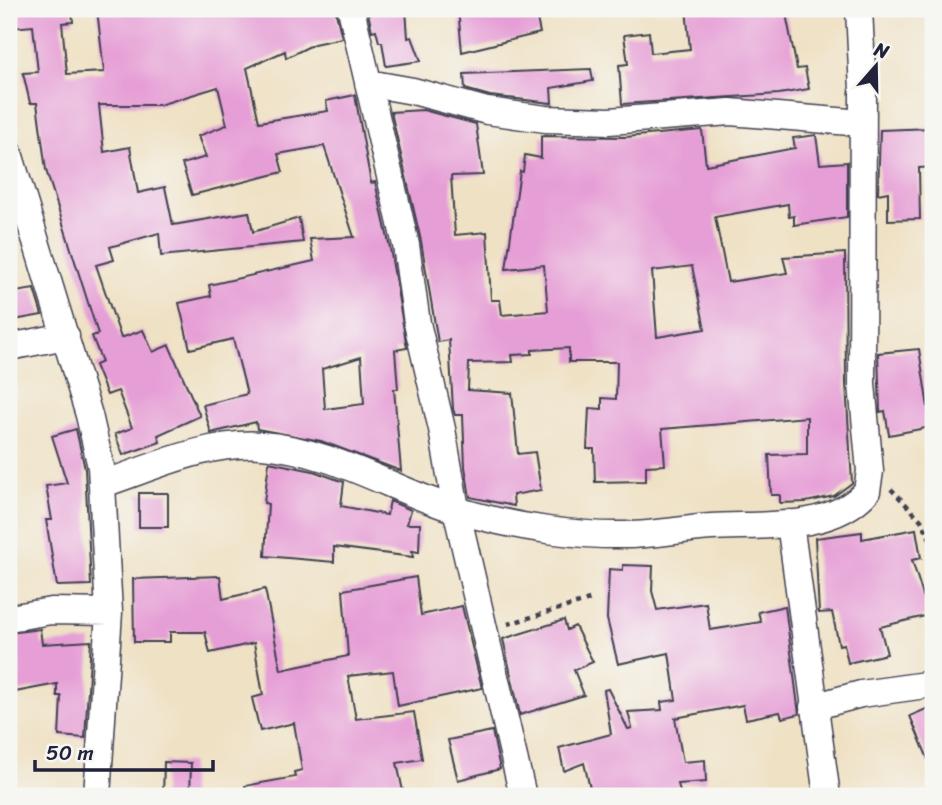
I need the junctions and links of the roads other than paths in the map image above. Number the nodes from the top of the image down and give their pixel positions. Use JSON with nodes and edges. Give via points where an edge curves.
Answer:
{"nodes":[{"id":1,"x":351,"y":9,"type":"edge"},
{"id":2,"x":859,"y":9,"type":"edge"},
{"id":3,"x":368,"y":83,"type":"junction"},
{"id":4,"x":862,"y":122,"type":"junction"},
{"id":5,"x":9,"y":153,"type":"edge"},
{"id":6,"x":66,"y":336,"type":"junction"},
{"id":7,"x":9,"y":347,"type":"edge"},
{"id":8,"x":103,"y":484,"type":"junction"},
{"id":9,"x":456,"y":509,"type":"junction"},
{"id":10,"x":790,"y":523,"type":"junction"},
{"id":11,"x":109,"y":612,"type":"junction"},
{"id":12,"x":9,"y":618,"type":"edge"},
{"id":13,"x":933,"y":684,"type":"edge"},
{"id":14,"x":813,"y":707,"type":"junction"},
{"id":15,"x":97,"y":796,"type":"edge"},
{"id":16,"x":523,"y":796,"type":"edge"},
{"id":17,"x":827,"y":796,"type":"edge"}],
"edges":[{"from":1,"to":3,"type":"street"},
{"from":2,"to":4,"type":"street"},
{"from":3,"to":4,"type":"street","via":[[487,111],[546,119],[609,121],[730,112]]},
{"from":3,"to":9,"type":"street","via":[[406,244],[417,323]]},
{"from":4,"to":10,"type":"street","via":[[862,384],[867,491],[848,508]]},
{"from":5,"to":6,"type":"street"},
{"from":6,"to":7,"type":"street"},
{"from":6,"to":8,"type":"street"},
{"from":8,"to":9,"type":"street","via":[[187,454],[260,445],[346,464]]},
{"from":8,"to":11,"type":"street"},
{"from":9,"to":10,"type":"street","via":[[544,527],[627,535]]},
{"from":9,"to":16,"type":"street"},
{"from":10,"to":14,"type":"street"},
{"from":11,"to":12,"type":"street","via":[[51,611]]},
{"from":11,"to":15,"type":"street"},
{"from":13,"to":14,"type":"street","via":[[861,694]]},
{"from":14,"to":17,"type":"street"}]}
